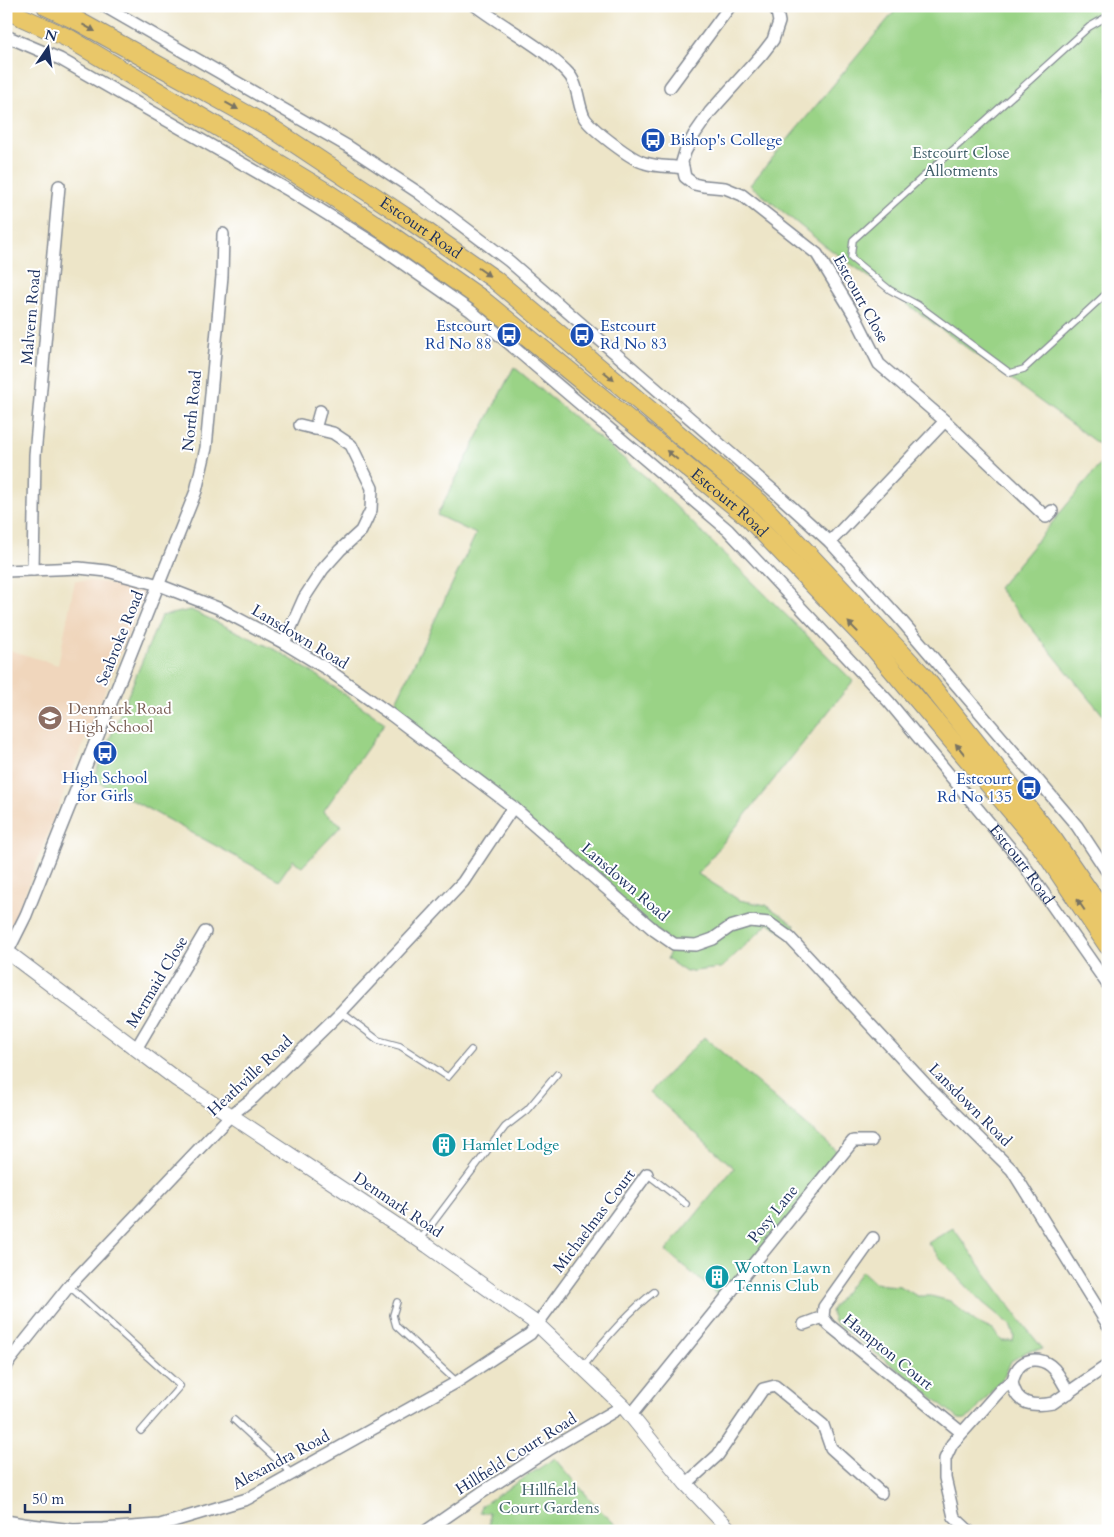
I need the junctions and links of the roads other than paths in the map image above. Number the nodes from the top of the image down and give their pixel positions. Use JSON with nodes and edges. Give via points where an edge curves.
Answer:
{"nodes":[{"id":1,"x":46,"y":6,"type":"edge"},
{"id":2,"x":104,"y":6,"type":"edge"},
{"id":3,"x":476,"y":6,"type":"edge"},
{"id":4,"x":730,"y":6,"type":"edge"},
{"id":5,"x":773,"y":6,"type":"edge"},
{"id":6,"x":6,"y":10,"type":"edge"},
{"id":7,"x":1108,"y":16,"type":"edge"},
{"id":8,"x":6,"y":36,"type":"edge"},
{"id":9,"x":670,"y":87,"type":"dead end"},
{"id":10,"x":683,"y":168,"type":"junction"},
{"id":11,"x":59,"y":186,"type":"dead end"},
{"id":12,"x":222,"y":234,"type":"dead end"},
{"id":13,"x":380,"y":237,"type":"junction"},
{"id":14,"x":1108,"y":292,"type":"edge"},
{"id":15,"x":320,"y":411,"type":"dead end"},
{"id":16,"x":945,"y":421,"type":"junction"},
{"id":17,"x":300,"y":425,"type":"dead end"},
{"id":18,"x":315,"y":429,"type":"junction"},
{"id":19,"x":775,"y":492,"type":"junction"},
{"id":20,"x":760,"y":503,"type":"junction"},
{"id":21,"x":1047,"y":516,"type":"dead end"},
{"id":22,"x":830,"y":542,"type":"junction"},
{"id":23,"x":33,"y":570,"type":"junction"},
{"id":24,"x":6,"y":571,"type":"edge"},
{"id":25,"x":160,"y":585,"type":"junction"},
{"id":26,"x":900,"y":619,"type":"junction"},
{"id":27,"x":886,"y":635,"type":"junction"},
{"id":28,"x":284,"y":643,"type":"junction"},
{"id":29,"x":909,"y":688,"type":"junction"},
{"id":30,"x":889,"y":702,"type":"junction"},
{"id":31,"x":513,"y":807,"type":"junction"},
{"id":32,"x":1108,"y":873,"type":"edge"},
{"id":33,"x":1108,"y":919,"type":"edge"},
{"id":34,"x":205,"y":932,"type":"dead end"},
{"id":35,"x":1108,"y":946,"type":"edge"},
{"id":36,"x":7,"y":953,"type":"edge"},
{"id":37,"x":1108,"y":985,"type":"edge"},
{"id":38,"x":341,"y":1012,"type":"junction"},
{"id":39,"x":136,"y":1049,"type":"junction"},
{"id":40,"x":471,"y":1050,"type":"dead end"},
{"id":41,"x":557,"y":1074,"type":"dead end"},
{"id":42,"x":231,"y":1115,"type":"junction"},
{"id":43,"x":871,"y":1141,"type":"dead end"},
{"id":44,"x":647,"y":1174,"type":"joint"},
{"id":45,"x":686,"y":1204,"type":"dead end"},
{"id":46,"x":873,"y":1238,"type":"dead end"},
{"id":47,"x":420,"y":1240,"type":"junction"},
{"id":48,"x":69,"y":1286,"type":"junction"},
{"id":49,"x":654,"y":1292,"type":"dead end"},
{"id":50,"x":397,"y":1302,"type":"dead end"},
{"id":51,"x":823,"y":1317,"type":"junction"},
{"id":52,"x":537,"y":1324,"type":"junction"},
{"id":53,"x":804,"y":1324,"type":"dead end"},
{"id":54,"x":1108,"y":1325,"type":"edge"},
{"id":55,"x":7,"y":1362,"type":"edge"},
{"id":56,"x":1108,"y":1365,"type":"edge"},
{"id":57,"x":583,"y":1367,"type":"junction"},
{"id":58,"x":457,"y":1382,"type":"junction"},
{"id":59,"x":1012,"y":1382,"type":"junction"},
{"id":60,"x":1069,"y":1393,"type":"junction"},
{"id":61,"x":627,"y":1411,"type":"junction"},
{"id":62,"x":234,"y":1420,"type":"dead end"},
{"id":63,"x":142,"y":1431,"type":"dead end"},
{"id":64,"x":961,"y":1432,"type":"junction"},
{"id":65,"x":292,"y":1474,"type":"junction"},
{"id":66,"x":686,"y":1484,"type":"junction"},
{"id":67,"x":882,"y":1493,"type":"dead end"},
{"id":68,"x":6,"y":1521,"type":"edge"},
{"id":69,"x":426,"y":1531,"type":"edge"},
{"id":70,"x":731,"y":1531,"type":"edge"},
{"id":71,"x":969,"y":1531,"type":"edge"}],
"edges":[{"from":1,"to":20,"type":"main road","name":"Estcourt Road","one_way":true,"via":[[273,128],[404,216],[494,279]]},
{"from":2,"to":19,"type":"street","name":"Estcourt Road","via":[[322,131],[419,192],[509,262]]},
{"from":3,"to":10,"type":"street","via":[[568,72],[574,81],[584,117],[600,133],[643,163]]},
{"from":4,"to":9,"type":"street"},
{"from":5,"to":10,"type":"street","via":[[779,22],[773,40],[710,112],[685,152]]},
{"from":6,"to":13,"type":"main road","name":"Estcourt Road","via":[[70,39],[326,192]]},
{"from":7,"to":14,"type":"lane","via":[[1089,27],[853,240],[851,258],[890,290],[918,305],[1010,373],[1024,369]]},
{"from":8,"to":13,"type":"street","name":"Estcourt Road","via":[[60,59],[290,190]]},
{"from":10,"to":16,"type":"street","name":"Estcourt Close","via":[[685,177],[694,184],[725,188],[742,195],[818,254],[879,364]]},
{"from":11,"to":23,"type":"street","name":"Malvern Road","via":[[35,456]]},
{"from":12,"to":25,"type":"street","name":"North Road","via":[[222,276],[206,448],[196,491]]},
{"from":29,"to":13,"type":"main road","name":"Estcourt Road","one_way":true,"via":[[748,517],[480,298]]},
{"from":13,"to":30,"type":"street","name":"Estcourt Road","via":[[728,530]]},
{"from":15,"to":18,"type":"street"},
{"from":16,"to":21,"type":"street","name":"Estcourt Close"},
{"from":16,"to":22,"type":"street"},
{"from":17,"to":18,"type":"street"},
{"from":18,"to":28,"type":"street","via":[[333,433],[351,445],[372,488],[371,510],[361,531],[323,569],[304,598]]},
{"from":19,"to":20,"type":"street","name":"Estcourt Road"},
{"from":19,"to":22,"type":"street","name":"Estcourt Road"},
{"from":20,"to":27,"type":"main road","name":"Estcourt Road"},
{"from":22,"to":26,"type":"street","name":"Estcourt Road"},
{"from":23,"to":24,"type":"street","name":"Lansdown Road"},
{"from":23,"to":25,"type":"street","name":"Lansdown Road","via":[[107,570]]},
{"from":25,"to":28,"type":"street","name":"Lansdown Road","via":[[218,608]]},
{"from":25,"to":36,"type":"street","name":"Seabroke Road","via":[[26,914]]},
{"from":26,"to":27,"type":"street"},
{"from":26,"to":32,"type":"street","name":"Estcourt Road","via":[[1076,826]]},
{"from":27,"to":33,"type":"main road","name":"Estcourt Road","via":[[924,677],[1053,839]]},
{"from":28,"to":31,"type":"street","name":"Lansdown Road","via":[[390,714]]},
{"from":29,"to":30,"type":"street"},
{"from":35,"to":29,"type":"main road","name":"Estcourt Road","one_way":true,"via":[[1040,844]]},
{"from":30,"to":37,"type":"street","name":"Estcourt Road","via":[[1021,861]]},
{"from":31,"to":38,"type":"street","name":"Heathville Road","via":[[463,882]]},
{"from":31,"to":54,"type":"street","name":"Lansdown Road","via":[[674,944],[696,945],[730,927],[750,921],[769,923],[790,938],[929,1088],[1012,1170]]},
{"from":34,"to":39,"type":"street","name":"Mermaid Close"},
{"from":36,"to":39,"type":"street","name":"Denmark Road"},
{"from":38,"to":40,"type":"lane","via":[[378,1040],[400,1046],[448,1077]]},
{"from":38,"to":42,"type":"street","name":"Heathville Road","via":[[253,1098]]},
{"from":39,"to":42,"type":"street","name":"Denmark Road"},
{"from":41,"to":47,"type":"lane","via":[[527,1110],[505,1127]]},
{"from":42,"to":47,"type":"street","name":"Denmark Road"},
{"from":42,"to":48,"type":"street","name":"Heathville Road"},
{"from":43,"to":61,"type":"street","name":"Posy Lane","via":[[852,1141]]},
{"from":44,"to":45,"type":"lane","name":"Michaelmas Court"},
{"from":44,"to":52,"type":"street","name":"Michaelmas Court"},
{"from":46,"to":51,"type":"street","name":"Hampton Court","via":[[824,1307]]},
{"from":47,"to":52,"type":"street","name":"Denmark Road"},
{"from":48,"to":55,"type":"street","name":"Heathville Road"},
{"from":48,"to":63,"type":"lane","via":[[180,1386]]},
{"from":49,"to":57,"type":"lane","via":[[638,1304]]},
{"from":50,"to":58,"type":"lane","via":[[393,1315],[396,1326]]},
{"from":51,"to":53,"type":"street"},
{"from":51,"to":64,"type":"street","name":"Hampton Court"},
{"from":52,"to":57,"type":"street","name":"Denmark Road"},
{"from":52,"to":58,"type":"street","name":"Alexandra Road","via":[[530,1334]]},
{"from":56,"to":60,"type":"street"},
{"from":57,"to":61,"type":"street","name":"Denmark Road"},
{"from":58,"to":65,"type":"street","name":"Alexandra Road"},
{"from":59,"to":60,"type":"street","via":[[1014,1392],[1022,1401],[1034,1406],[1053,1403]]},
{"from":59,"to":60,"type":"street","via":[[1022,1364],[1042,1360],[1054,1369]]},
{"from":59,"to":64,"type":"street","via":[[1003,1387]]},
{"from":61,"to":66,"type":"street","name":"Denmark Road"},
{"from":61,"to":69,"type":"street","name":"Hillfield Court Road","via":[[540,1456]]},
{"from":62,"to":65,"type":"lane"},
{"from":64,"to":71,"type":"street","via":[[945,1459],[945,1478],[954,1517]]},
{"from":65,"to":68,"type":"street","name":"Alexandra Road","via":[[247,1499],[160,1525],[73,1530]]},
{"from":66,"to":67,"type":"street","via":[[718,1455],[763,1389],[775,1386],[823,1425],[831,1448]]},
{"from":66,"to":70,"type":"street","name":"Denmark Road"}]}
